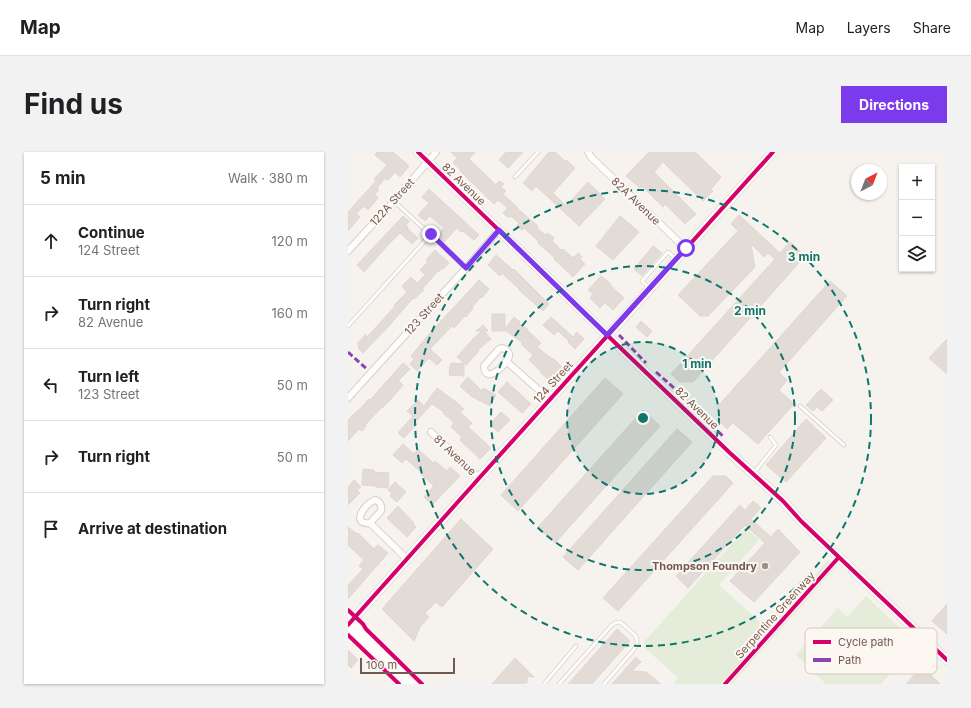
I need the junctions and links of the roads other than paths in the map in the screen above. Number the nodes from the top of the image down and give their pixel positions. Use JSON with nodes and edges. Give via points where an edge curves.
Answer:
{"nodes":[{"id":1,"x":418,"y":152,"type":"edge"},
{"id":2,"x":436,"y":152,"type":"edge"},
{"id":3,"x":538,"y":152,"type":"edge"},
{"id":4,"x":588,"y":152,"type":"edge"},
{"id":5,"x":772,"y":152,"type":"edge"},
{"id":6,"x":428,"y":161,"type":"junction"},
{"id":7,"x":515,"y":177,"type":"dead end"},
{"id":8,"x":394,"y":200,"type":"junction"},
{"id":9,"x":499,"y":230,"type":"junction"},
{"id":10,"x":431,"y":234,"type":"junction"},
{"id":11,"x":686,"y":248,"type":"junction"},
{"id":12,"x":348,"y":251,"type":"edge"},
{"id":13,"x":466,"y":268,"type":"junction"},
{"id":14,"x":348,"y":326,"type":"edge"},
{"id":15,"x":607,"y":335,"type":"junction"},
{"id":16,"x":506,"y":361,"type":"junction"},
{"id":17,"x":348,"y":398,"type":"edge"},
{"id":18,"x":550,"y":400,"type":"junction"},
{"id":19,"x":800,"y":406,"type":"dead end"},
{"id":20,"x":431,"y":432,"type":"dead end"},
{"id":21,"x":770,"y":437,"type":"dead end"},
{"id":22,"x":844,"y":445,"type":"dead end"},
{"id":23,"x":753,"y":474,"type":"junction"},
{"id":24,"x":479,"y":478,"type":"junction"},
{"id":25,"x":370,"y":523,"type":"dead end"},
{"id":26,"x":407,"y":559,"type":"junction"},
{"id":27,"x":349,"y":623,"type":"edge"},
{"id":28,"x":913,"y":628,"type":"edge"},
{"id":29,"x":576,"y":646,"type":"dead end"},
{"id":30,"x":937,"y":650,"type":"edge"},
{"id":31,"x":947,"y":660,"type":"edge"},
{"id":32,"x":406,"y":684,"type":"edge"},
{"id":33,"x":416,"y":684,"type":"edge"},
{"id":34,"x":544,"y":684,"type":"edge"},
{"id":35,"x":559,"y":684,"type":"edge"},
{"id":36,"x":604,"y":684,"type":"edge"}],
"edges":[{"from":1,"to":6,"type":"street","name":"82 Avenue"},
{"from":2,"to":6,"type":"street","name":"122A Street"},
{"from":3,"to":7,"type":"lane"},
{"from":4,"to":11,"type":"street","name":"82A Avenue"},
{"from":5,"to":11,"type":"street","name":"124 Street"},
{"from":6,"to":8,"type":"street","name":"122A Street"},
{"from":6,"to":9,"type":"street","name":"82 Avenue"},
{"from":8,"to":10,"type":"lane"},
{"from":8,"to":12,"type":"street","name":"122A Street"},
{"from":9,"to":13,"type":"street","name":"123 Street"},
{"from":9,"to":15,"type":"street","name":"82 Avenue"},
{"from":10,"to":13,"type":"lane"},
{"from":10,"to":14,"type":"lane"},
{"from":11,"to":15,"type":"street","name":"124 Street"},
{"from":13,"to":17,"type":"street","name":"123 Street"},
{"from":15,"to":18,"type":"street","name":"124 Street"},
{"from":15,"to":23,"type":"street","name":"82 Avenue"},
{"from":16,"to":16,"type":"street","via":[[509,355],[506,349],[499,349],[484,369],[490,374],[494,373]]},
{"from":16,"to":18,"type":"street"},
{"from":18,"to":24,"type":"street","name":"124 Street"},
{"from":19,"to":22,"type":"lane"},
{"from":20,"to":24,"type":"street","name":"81 Avenue"},
{"from":21,"to":23,"type":"lane","via":[[776,445]]},
{"from":23,"to":28,"type":"street","name":"82 Avenue"},
{"from":24,"to":26,"type":"street","name":"124 Street"},
{"from":25,"to":26,"type":"street"},
{"from":26,"to":27,"type":"street","name":"124 Street"},
{"from":27,"to":32,"type":"street"},
{"from":27,"to":33,"type":"street"},
{"from":29,"to":34,"type":"lane"},
{"from":30,"to":31,"type":"street","name":"82 Avenue"},
{"from":35,"to":36,"type":"lane","via":[[611,626],[620,622],[635,635],[636,648]]}]}
